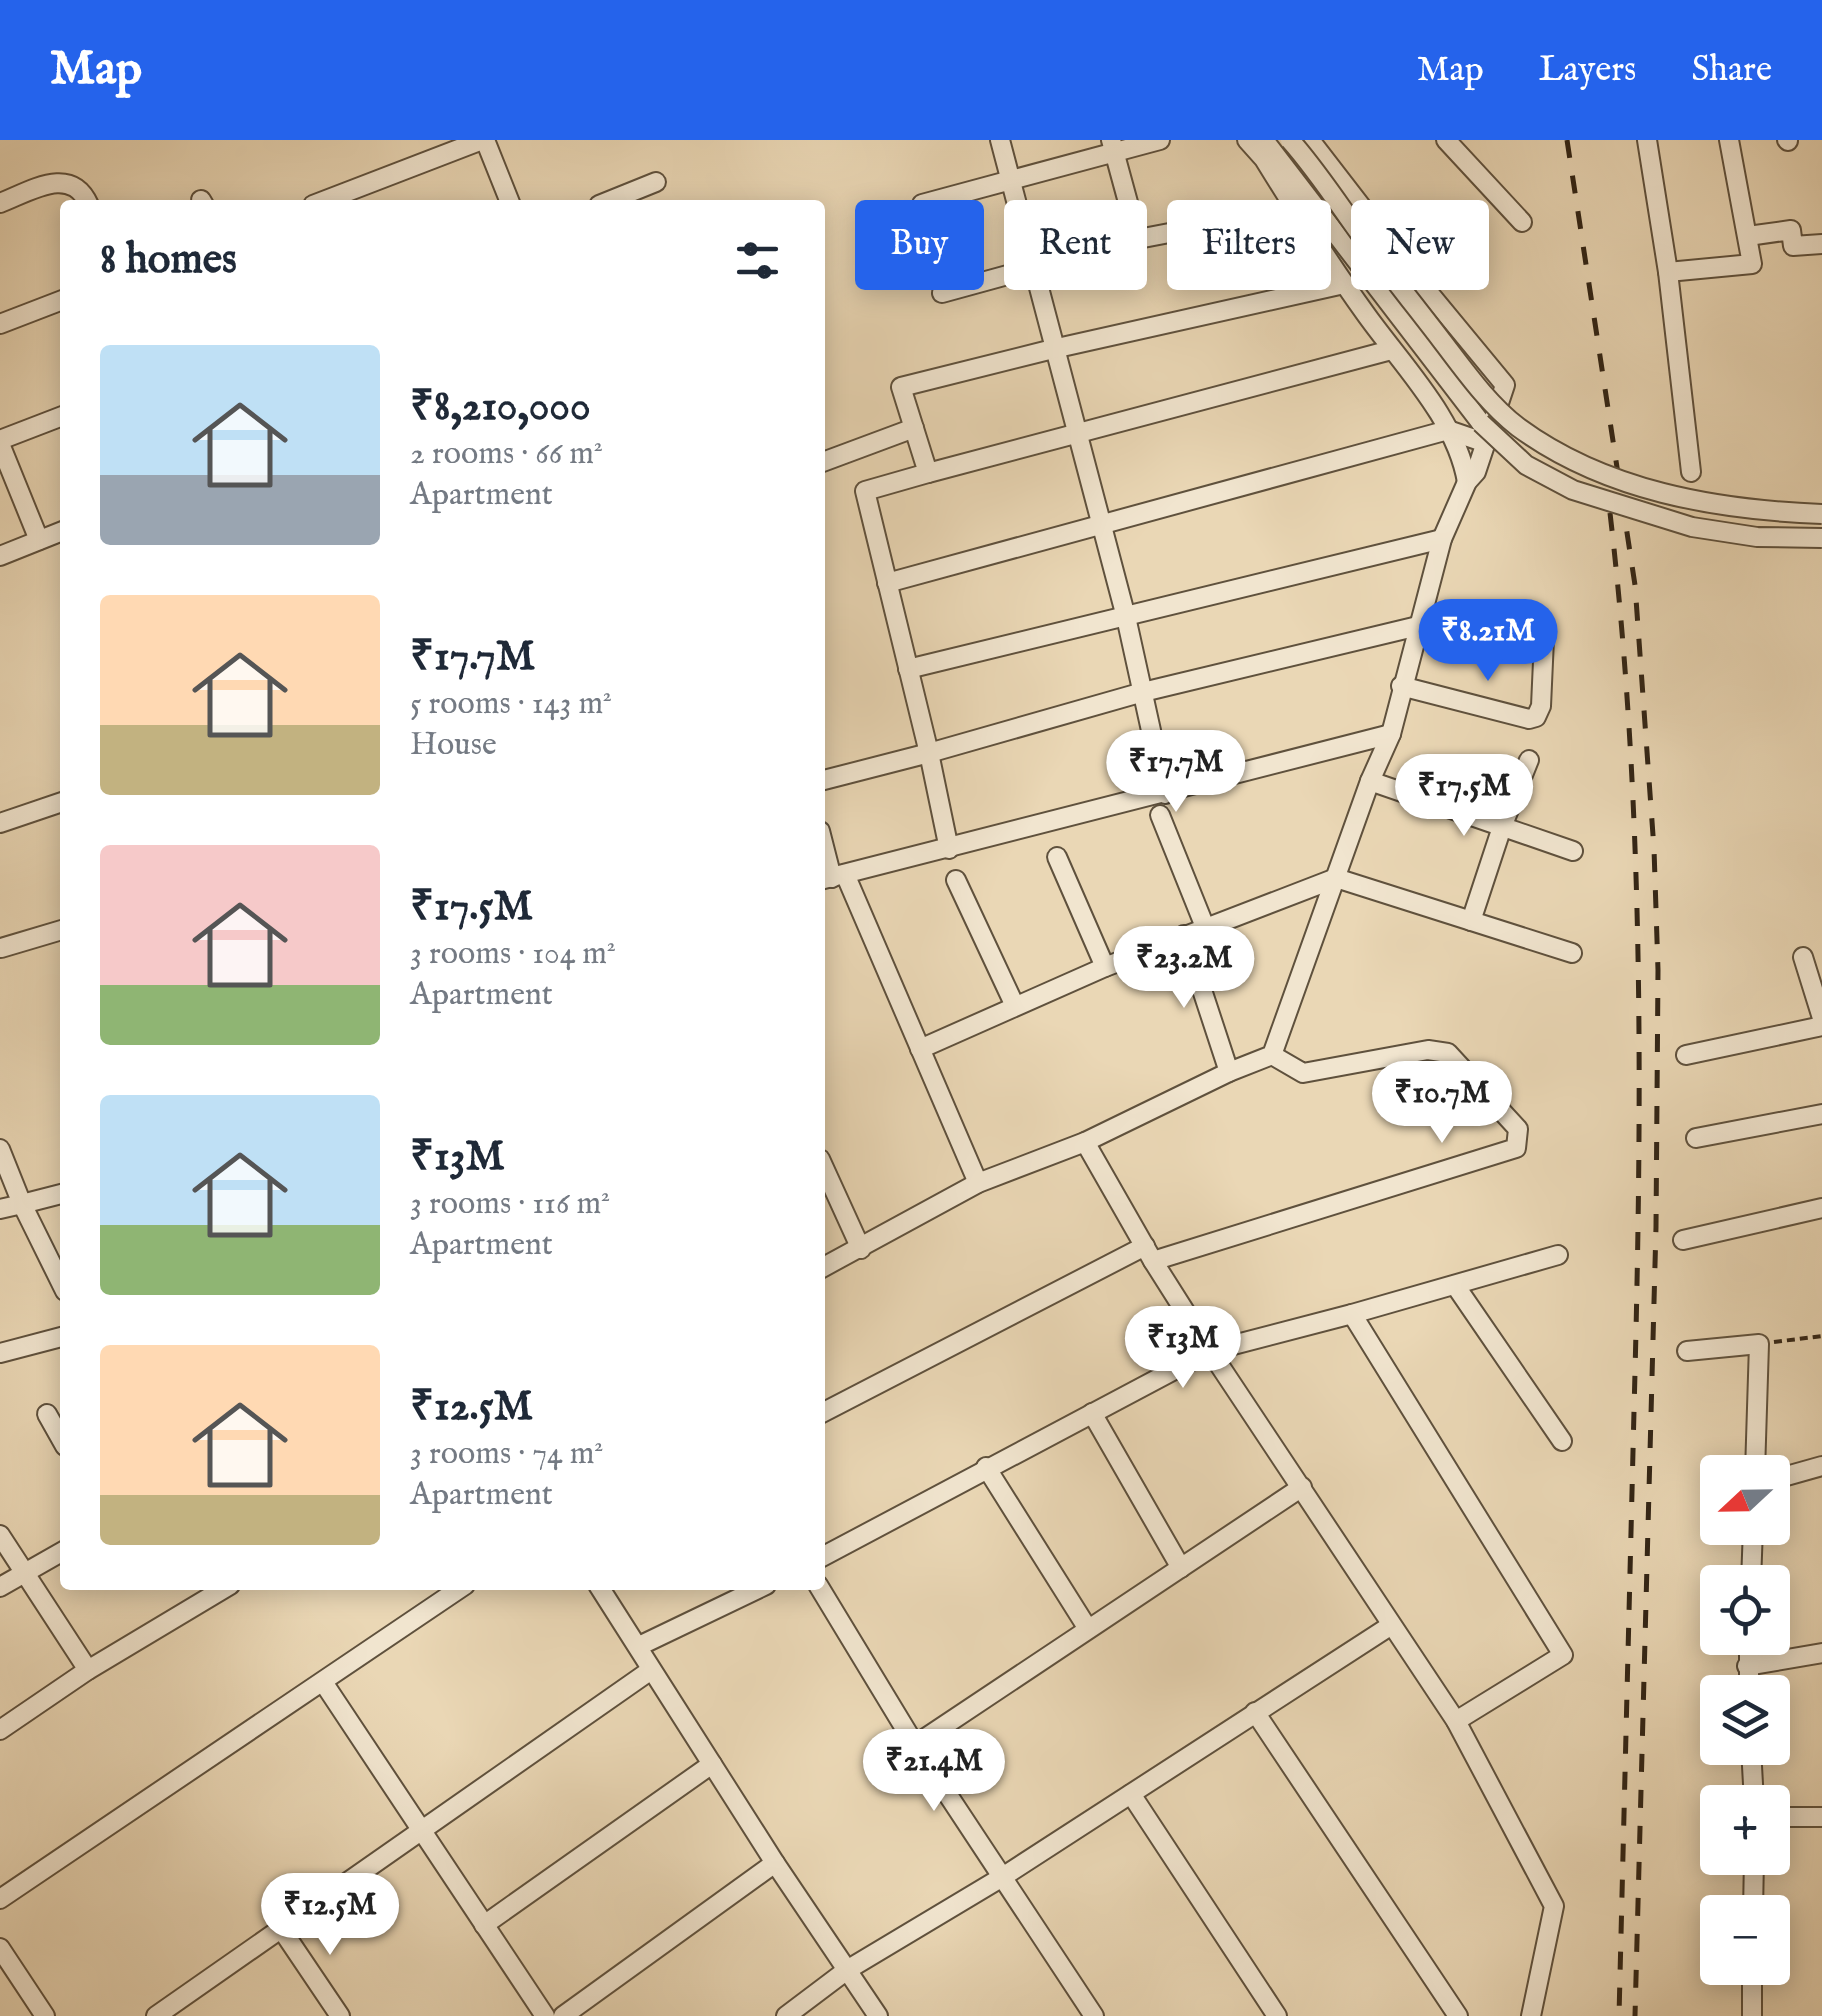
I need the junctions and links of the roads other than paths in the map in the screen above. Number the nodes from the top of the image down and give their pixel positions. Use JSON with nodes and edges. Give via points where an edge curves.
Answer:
{"nodes":[{"id":1,"x":484,"y":140,"type":"edge"},
{"id":2,"x":1000,"y":140,"type":"edge"},
{"id":3,"x":1160,"y":140,"type":"edge"},
{"id":4,"x":1247,"y":140,"type":"edge"},
{"id":5,"x":1264,"y":140,"type":"edge"},
{"id":6,"x":1290,"y":140,"type":"edge"},
{"id":7,"x":1310,"y":140,"type":"edge"},
{"id":8,"x":1446,"y":140,"type":"edge"},
{"id":9,"x":1647,"y":140,"type":"edge"},
{"id":10,"x":1730,"y":140,"type":"edge"},
{"id":11,"x":1113,"y":146,"type":"edge"},
{"id":12,"x":1010,"y":180,"type":"junction"},
{"id":13,"x":656,"y":182,"type":"dead end"},
{"id":14,"x":86,"y":200,"type":"edge"},
{"id":15,"x":326,"y":200,"type":"edge"},
{"id":16,"x":509,"y":200,"type":"edge"},
{"id":17,"x":611,"y":200,"type":"edge"},
{"id":18,"x":937,"y":200,"type":"edge"},
{"id":19,"x":1015,"y":200,"type":"edge"},
{"id":20,"x":1128,"y":200,"type":"edge"},
{"id":21,"x":1289,"y":200,"type":"edge"},
{"id":22,"x":0,"y":203,"type":"edge"},
{"id":23,"x":1522,"y":222,"type":"dead end"},
{"id":24,"x":1748,"y":236,"type":"junction"},
{"id":25,"x":1822,"y":244,"type":"edge"},
{"id":26,"x":1331,"y":264,"type":"edge"},
{"id":27,"x":1668,"y":272,"type":"junction"},
{"id":28,"x":1004,"y":276,"type":"edge"},
{"id":29,"x":1344,"y":284,"type":"junction"},
{"id":30,"x":1039,"y":290,"type":"edge"},
{"id":31,"x":942,"y":293,"type":"dead end"},
{"id":32,"x":60,"y":301,"type":"edge"},
{"id":33,"x":0,"y":324,"type":"edge"},
{"id":34,"x":1053,"y":349,"type":"junction"},
{"id":35,"x":1391,"y":350,"type":"junction"},
{"id":36,"x":60,"y":417,"type":"edge"},
{"id":37,"x":914,"y":428,"type":"junction"},
{"id":38,"x":1448,"y":430,"type":"junction"},
{"id":39,"x":1077,"y":436,"type":"junction"},
{"id":40,"x":0,"y":442,"type":"edge"},
{"id":41,"x":1486,"y":443,"type":"junction"},
{"id":42,"x":825,"y":461,"type":"edge"},
{"id":43,"x":1691,"y":472,"type":"dead end"},
{"id":44,"x":928,"y":473,"type":"junction"},
{"id":45,"x":1468,"y":482,"type":"junction"},
{"id":46,"x":1822,"y":514,"type":"edge"},
{"id":47,"x":1100,"y":527,"type":"junction"},
{"id":48,"x":60,"y":532,"type":"edge"},
{"id":49,"x":1822,"y":538,"type":"edge"},
{"id":50,"x":1442,"y":539,"type":"junction"},
{"id":51,"x":39,"y":540,"type":"junction"},
{"id":52,"x":0,"y":556,"type":"edge"},
{"id":53,"x":886,"y":582,"type":"junction"},
{"id":54,"x":1126,"y":617,"type":"junction"},
{"id":55,"x":1418,"y":626,"type":"junction"},
{"id":56,"x":1544,"y":639,"type":"dead end"},
{"id":57,"x":908,"y":669,"type":"junction"},
{"id":58,"x":1401,"y":686,"type":"junction"},
{"id":59,"x":1143,"y":692,"type":"junction"},
{"id":60,"x":1391,"y":734,"type":"junction"},
{"id":61,"x":929,"y":753,"type":"junction"},
{"id":62,"x":1529,"y":760,"type":"dead end"},
{"id":63,"x":825,"y":780,"type":"edge"},
{"id":64,"x":1370,"y":781,"type":"junction"},
{"id":65,"x":1165,"y":794,"type":"junction"},
{"id":66,"x":60,"y":803,"type":"edge"},
{"id":67,"x":1160,"y":815,"type":"dead end"},
{"id":68,"x":0,"y":823,"type":"edge"},
{"id":69,"x":1502,"y":826,"type":"junction"},
{"id":70,"x":949,"y":848,"type":"junction"},
{"id":71,"x":825,"y":850,"type":"edge"},
{"id":72,"x":1573,"y":852,"type":"dead end"},
{"id":73,"x":1057,"y":858,"type":"dead end"},
{"id":74,"x":832,"y":877,"type":"edge"},
{"id":75,"x":1336,"y":878,"type":"junction"},
{"id":76,"x":956,"y":880,"type":"dead end"},
{"id":77,"x":1471,"y":921,"type":"junction"},
{"id":78,"x":1205,"y":927,"type":"junction"},
{"id":79,"x":60,"y":930,"type":"edge"},
{"id":80,"x":1184,"y":934,"type":"junction"},
{"id":81,"x":2,"y":948,"type":"edge"},
{"id":82,"x":1572,"y":953,"type":"dead end"},
{"id":83,"x":1803,"y":957,"type":"dead end"},
{"id":84,"x":1105,"y":967,"type":"junction"},
{"id":85,"x":1015,"y":1006,"type":"junction"},
{"id":86,"x":1822,"y":1018,"type":"edge"},
{"id":87,"x":1822,"y":1026,"type":"edge"},
{"id":88,"x":920,"y":1050,"type":"junction"},
{"id":89,"x":1272,"y":1055,"type":"junction"},
{"id":90,"x":1686,"y":1056,"type":"dead end"},
{"id":91,"x":1229,"y":1072,"type":"junction"},
{"id":92,"x":1822,"y":1114,"type":"edge"},
{"id":93,"x":1696,"y":1138,"type":"dead end"},
{"id":94,"x":1085,"y":1142,"type":"junction"},
{"id":95,"x":0,"y":1149,"type":"edge"},
{"id":96,"x":825,"y":1170,"type":"edge"},
{"id":97,"x":978,"y":1183,"type":"junction"},
{"id":98,"x":60,"y":1194,"type":"edge"},
{"id":99,"x":22,"y":1204,"type":"junction"},
{"id":100,"x":1822,"y":1208,"type":"edge"},
{"id":101,"x":0,"y":1209,"type":"edge"},
{"id":102,"x":1683,"y":1240,"type":"dead end"},
{"id":103,"x":861,"y":1249,"type":"junction"},
{"id":104,"x":1149,"y":1254,"type":"junction"},
{"id":105,"x":1558,"y":1255,"type":"dead end"},
{"id":106,"x":825,"y":1267,"type":"edge"},
{"id":107,"x":60,"y":1281,"type":"edge"},
{"id":108,"x":1455,"y":1285,"type":"junction"},
{"id":109,"x":1352,"y":1314,"type":"junction"},
{"id":110,"x":60,"y":1337,"type":"edge"},
{"id":111,"x":1210,"y":1351,"type":"junction"},
{"id":112,"x":1687,"y":1351,"type":"dead end"},
{"id":113,"x":0,"y":1353,"type":"edge"},
{"id":114,"x":825,"y":1412,"type":"edge"},
{"id":115,"x":1092,"y":1413,"type":"junction"},
{"id":116,"x":47,"y":1414,"type":"dead end"},
{"id":117,"x":60,"y":1437,"type":"edge"},
{"id":118,"x":1562,"y":1441,"type":"dead end"},
{"id":119,"x":1755,"y":1455,"type":"edge"},
{"id":120,"x":1822,"y":1466,"type":"edge"},
{"id":121,"x":986,"y":1468,"type":"junction"},
{"id":122,"x":1790,"y":1475,"type":"edge"},
{"id":123,"x":1302,"y":1488,"type":"junction"},
{"id":124,"x":0,"y":1535,"type":"edge"},
{"id":125,"x":60,"y":1553,"type":"edge"},
{"id":126,"x":825,"y":1555,"type":"edge"},
{"id":127,"x":1180,"y":1568,"type":"junction"},
{"id":128,"x":24,"y":1574,"type":"junction"},
{"id":129,"x":0,"y":1586,"type":"edge"},
{"id":130,"x":222,"y":1590,"type":"edge"},
{"id":131,"x":458,"y":1590,"type":"edge"},
{"id":132,"x":601,"y":1590,"type":"edge"},
{"id":133,"x":756,"y":1590,"type":"edge"},
{"id":134,"x":821,"y":1590,"type":"edge"},
{"id":135,"x":1390,"y":1626,"type":"junction"},
{"id":136,"x":1088,"y":1629,"type":"junction"},
{"id":137,"x":639,"y":1646,"type":"junction"},
{"id":138,"x":1822,"y":1653,"type":"edge"},
{"id":139,"x":1748,"y":1655,"type":"edge"},
{"id":140,"x":1748,"y":1666,"type":"junction"},
{"id":141,"x":88,"y":1670,"type":"junction"},
{"id":142,"x":652,"y":1670,"type":"junction"},
{"id":143,"x":1748,"y":1675,"type":"edge"},
{"id":144,"x":323,"y":1682,"type":"junction"},
{"id":145,"x":1255,"y":1712,"type":"junction"},
{"id":146,"x":1456,"y":1721,"type":"junction"},
{"id":147,"x":0,"y":1730,"type":"edge"},
{"id":148,"x":916,"y":1745,"type":"junction"},
{"id":149,"x":712,"y":1764,"type":"junction"},
{"id":150,"x":1132,"y":1794,"type":"junction"},
{"id":151,"x":1790,"y":1817,"type":"edge"},
{"id":152,"x":1822,"y":1818,"type":"edge"},
{"id":153,"x":422,"y":1828,"type":"junction"},
{"id":154,"x":775,"y":1863,"type":"junction"},
{"id":155,"x":1004,"y":1876,"type":"junction"},
{"id":156,"x":0,"y":1900,"type":"edge"},
{"id":157,"x":484,"y":1925,"type":"junction"},
{"id":158,"x":280,"y":1926,"type":"junction"},
{"id":159,"x":0,"y":1948,"type":"edge"},
{"id":160,"x":847,"y":1970,"type":"junction"},
{"id":161,"x":1752,"y":1985,"type":"edge"},
{"id":162,"x":45,"y":2016,"type":"edge"},
{"id":163,"x":156,"y":2016,"type":"edge"},
{"id":164,"x":340,"y":2016,"type":"edge"},
{"id":165,"x":544,"y":2016,"type":"edge"},
{"id":166,"x":563,"y":2016,"type":"edge"},
{"id":167,"x":786,"y":2016,"type":"edge"},
{"id":168,"x":878,"y":2016,"type":"edge"},
{"id":169,"x":1094,"y":2016,"type":"edge"},
{"id":170,"x":1278,"y":2016,"type":"edge"},
{"id":171,"x":1458,"y":2016,"type":"edge"},
{"id":172,"x":1530,"y":2016,"type":"edge"},
{"id":173,"x":1752,"y":2016,"type":"edge"}],
"edges":[{"from":1,"to":15,"type":"street"},
{"from":1,"to":16,"type":"street"},
{"from":2,"to":12,"type":"street"},
{"from":3,"to":11,"type":"street"},
{"from":4,"to":21,"type":"street"},
{"from":5,"to":49,"type":"street","bridge":true,"via":[[1481,424],[1526,465],[1573,490],[1692,526]]},
{"from":6,"to":46,"type":"street","bridge":true,"via":[[1481,391],[1517,426],[1574,460],[1650,491],[1731,508]]},
{"from":7,"to":41,"type":"street","via":[[1505,385]]},
{"from":8,"to":23,"type":"street"},
{"from":9,"to":27,"type":"street"},
{"from":10,"to":24,"type":"street"},
{"from":11,"to":12,"type":"street"},
{"from":11,"to":20,"type":"street"},
{"from":12,"to":18,"type":"street"},
{"from":12,"to":19,"type":"street"},
{"from":13,"to":17,"type":"street"},
{"from":14,"to":22,"type":"street","via":[[69,182]]},
{"from":24,"to":25,"type":"street","via":[[1791,230],[1793,246]]},
{"from":24,"to":27,"type":"street","via":[[1752,264]]},
{"from":26,"to":29,"type":"street"},
{"from":27,"to":43,"type":"street"},
{"from":28,"to":31,"type":"street"},
{"from":29,"to":34,"type":"street"},
{"from":29,"to":35,"type":"street"},
{"from":30,"to":34,"type":"street"},
{"from":32,"to":33,"type":"street"},
{"from":34,"to":37,"type":"street","via":[[902,387]]},
{"from":34,"to":39,"type":"street"},
{"from":35,"to":38,"type":"street"},
{"from":35,"to":39,"type":"street"},
{"from":36,"to":40,"type":"street"},
{"from":37,"to":42,"type":"street"},
{"from":37,"to":44,"type":"street"},
{"from":38,"to":41,"type":"street"},
{"from":38,"to":45,"type":"street"},
{"from":38,"to":47,"type":"street"},
{"from":39,"to":44,"type":"street"},
{"from":39,"to":47,"type":"street"},
{"from":40,"to":51,"type":"street"},
{"from":41,"to":45,"type":"street"},
{"from":44,"to":53,"type":"street","via":[[866,491]]},
{"from":45,"to":50,"type":"street"},
{"from":47,"to":53,"type":"street"},
{"from":47,"to":54,"type":"street"},
{"from":48,"to":51,"type":"street"},
{"from":50,"to":54,"type":"street"},
{"from":50,"to":55,"type":"street"},
{"from":51,"to":52,"type":"street"},
{"from":53,"to":57,"type":"street"},
{"from":54,"to":57,"type":"street"},
{"from":54,"to":59,"type":"street"},
{"from":55,"to":58,"type":"street"},
{"from":55,"to":59,"type":"street"},
{"from":56,"to":58,"type":"street","via":[[1536,717]]},
{"from":57,"to":61,"type":"street"},
{"from":58,"to":60,"type":"street"},
{"from":59,"to":61,"type":"street"},
{"from":59,"to":65,"type":"street"},
{"from":60,"to":64,"type":"street"},
{"from":60,"to":65,"type":"street"},
{"from":61,"to":63,"type":"street"},
{"from":61,"to":70,"type":"street"},
{"from":62,"to":69,"type":"street"},
{"from":64,"to":69,"type":"street"},
{"from":64,"to":75,"type":"street"},
{"from":65,"to":70,"type":"street"},
{"from":66,"to":68,"type":"street"},
{"from":67,"to":78,"type":"street"},
{"from":69,"to":72,"type":"street"},
{"from":69,"to":77,"type":"street"},
{"from":70,"to":74,"type":"street"},
{"from":71,"to":74,"type":"street"},
{"from":73,"to":84,"type":"street"},
{"from":74,"to":88,"type":"street"},
{"from":75,"to":77,"type":"street"},
{"from":75,"to":78,"type":"street"},
{"from":75,"to":89,"type":"street"},
{"from":76,"to":85,"type":"street"},
{"from":77,"to":82,"type":"street"},
{"from":78,"to":80,"type":"street"},
{"from":79,"to":81,"type":"street"},
{"from":80,"to":84,"type":"street"},
{"from":80,"to":91,"type":"street"},
{"from":83,"to":86,"type":"street"},
{"from":84,"to":85,"type":"street"},
{"from":85,"to":88,"type":"street"},
{"from":87,"to":90,"type":"street"},
{"from":88,"to":97,"type":"street"},
{"from":89,"to":91,"type":"street"},
{"from":89,"to":104,"type":"street","via":[[1303,1073],[1428,1050],[1448,1053],[1518,1129],[1516,1148]]},
{"from":91,"to":94,"type":"street"},
{"from":92,"to":93,"type":"street"},
{"from":94,"to":97,"type":"street"},
{"from":94,"to":104,"type":"street"},
{"from":95,"to":99,"type":"street"},
{"from":96,"to":103,"type":"street"},
{"from":97,"to":103,"type":"street"},
{"from":98,"to":99,"type":"street"},
{"from":99,"to":101,"type":"street"},
{"from":99,"to":107,"type":"street"},
{"from":100,"to":102,"type":"street"},
{"from":103,"to":106,"type":"street"},
{"from":104,"to":111,"type":"street"},
{"from":104,"to":114,"type":"street"},
{"from":105,"to":108,"type":"street"},
{"from":108,"to":109,"type":"street"},
{"from":108,"to":118,"type":"street"},
{"from":109,"to":111,"type":"street"},
{"from":109,"to":146,"type":"street","via":[[1563,1654]]},
{"from":110,"to":113,"type":"street"},
{"from":111,"to":115,"type":"street"},
{"from":111,"to":123,"type":"street"},
{"from":112,"to":119,"type":"street","via":[[1759,1344]]},
{"from":115,"to":121,"type":"street"},
{"from":115,"to":127,"type":"street"},
{"from":116,"to":117,"type":"street"},
{"from":120,"to":122,"type":"street"},
{"from":121,"to":126,"type":"street"},
{"from":121,"to":136,"type":"street"},
{"from":123,"to":127,"type":"street"},
{"from":123,"to":135,"type":"street"},
{"from":124,"to":128,"type":"street"},
{"from":125,"to":128,"type":"street"},
{"from":127,"to":136,"type":"street"},
{"from":128,"to":129,"type":"street"},
{"from":128,"to":141,"type":"street"},
{"from":130,"to":141,"type":"street"},
{"from":131,"to":144,"type":"street"},
{"from":132,"to":137,"type":"street"},
{"from":133,"to":137,"type":"street"},
{"from":134,"to":148,"type":"street"},
{"from":135,"to":145,"type":"street"},
{"from":135,"to":146,"type":"street"},
{"from":136,"to":148,"type":"street"},
{"from":137,"to":142,"type":"street"},
{"from":138,"to":140,"type":"street"},
{"from":139,"to":140,"type":"street"},
{"from":140,"to":143,"type":"street"},
{"from":141,"to":147,"type":"street"},
{"from":142,"to":149,"type":"street"},
{"from":142,"to":153,"type":"street"},
{"from":144,"to":153,"type":"street"},
{"from":144,"to":156,"type":"street"},
{"from":145,"to":150,"type":"street"},
{"from":145,"to":171,"type":"street"},
{"from":146,"to":172,"type":"street","via":[[1554,1906]]},
{"from":148,"to":155,"type":"street"},
{"from":149,"to":154,"type":"street"},
{"from":149,"to":157,"type":"street"},
{"from":150,"to":155,"type":"street"},
{"from":150,"to":170,"type":"street"},
{"from":151,"to":152,"type":"street"},
{"from":153,"to":157,"type":"street"},
{"from":153,"to":158,"type":"street"},
{"from":154,"to":160,"type":"street"},
{"from":154,"to":166,"type":"street"},
{"from":155,"to":160,"type":"street"},
{"from":155,"to":169,"type":"street"},
{"from":157,"to":165,"type":"street"},
{"from":158,"to":163,"type":"street"},
{"from":158,"to":164,"type":"street"},
{"from":159,"to":162,"type":"street"},
{"from":160,"to":167,"type":"street"},
{"from":160,"to":168,"type":"street"},
{"from":161,"to":173,"type":"street"}]}
